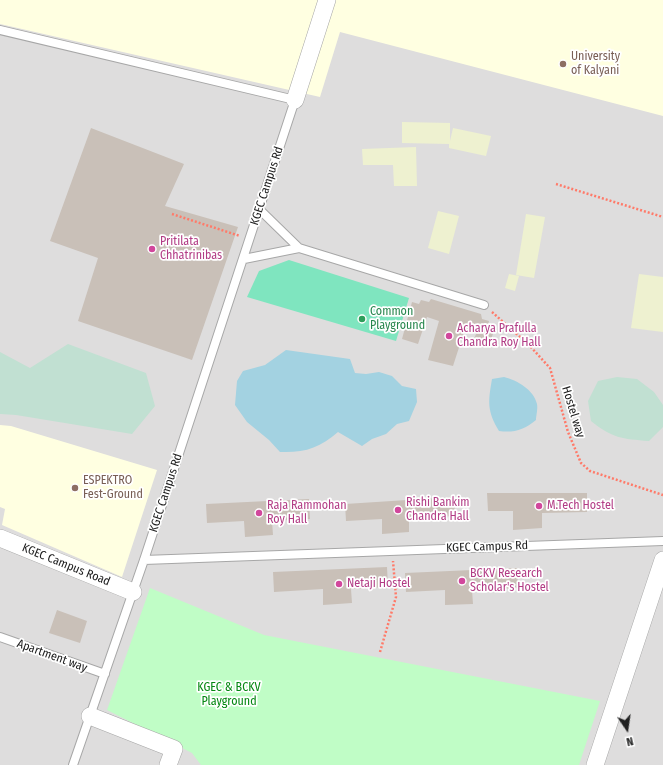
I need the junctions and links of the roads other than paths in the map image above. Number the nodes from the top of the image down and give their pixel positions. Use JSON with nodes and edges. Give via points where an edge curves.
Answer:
{"nodes":[{"id":1,"x":327,"y":0,"type":"edge"},
{"id":2,"x":0,"y":30,"type":"edge"},
{"id":3,"x":295,"y":100,"type":"junction"},
{"id":4,"x":259,"y":209,"type":"junction"},
{"id":5,"x":299,"y":248,"type":"junction"},
{"id":6,"x":244,"y":259,"type":"junction"},
{"id":7,"x":484,"y":305,"type":"road end"},
{"id":8,"x":0,"y":538,"type":"edge"},
{"id":9,"x":663,"y":541,"type":"edge"},
{"id":10,"x":144,"y":560,"type":"junction"},
{"id":11,"x":663,"y":560,"type":"edge"},
{"id":12,"x":133,"y":592,"type":"junction"},
{"id":13,"x":0,"y":637,"type":"edge"},
{"id":14,"x":105,"y":674,"type":"junction"},
{"id":15,"x":90,"y":716,"type":"junction"},
{"id":16,"x":73,"y":765,"type":"edge"},
{"id":17,"x":168,"y":765,"type":"edge"},
{"id":18,"x":595,"y":765,"type":"edge"}],
"edges":[{"from":1,"to":3,"type":"street"},
{"from":2,"to":3,"type":"lane"},
{"from":3,"to":4,"type":"lane","name":"KGEC Campus Rd"},
{"from":4,"to":5,"type":"lane"},
{"from":4,"to":6,"type":"lane","name":"KGEC Campus Rd"},
{"from":5,"to":6,"type":"lane"},
{"from":5,"to":7,"type":"lane"},
{"from":6,"to":10,"type":"lane","name":"KGEC Campus Rd"},
{"from":8,"to":12,"type":"street","name":"KGEC Campus Road"},
{"from":9,"to":10,"type":"lane","name":"KGEC Campus Rd"},
{"from":10,"to":12,"type":"lane","name":"KGEC Campus Rd"},
{"from":11,"to":18,"type":"street"},
{"from":12,"to":14,"type":"lane","name":"KGEC Campus Rd"},
{"from":13,"to":14,"type":"lane","name":"Apartment way"},
{"from":14,"to":15,"type":"lane","name":"KGEC Campus Rd"},
{"from":15,"to":16,"type":"lane","name":"KGEC Campus Rd"},
{"from":15,"to":17,"type":"street","via":[[174,749]]}]}
